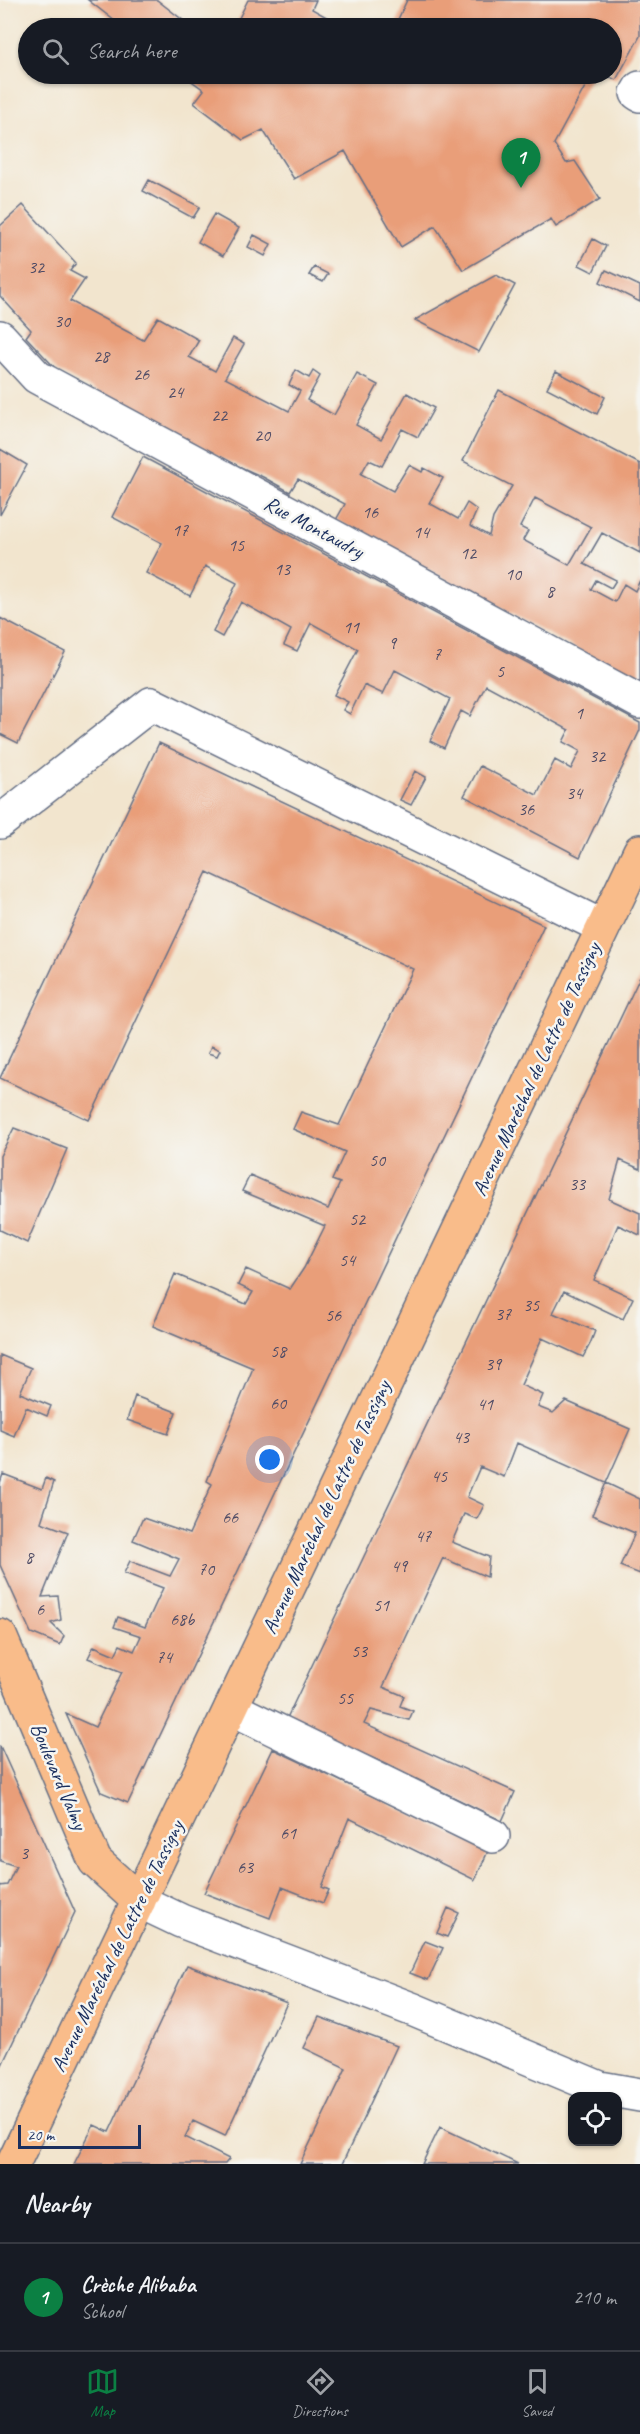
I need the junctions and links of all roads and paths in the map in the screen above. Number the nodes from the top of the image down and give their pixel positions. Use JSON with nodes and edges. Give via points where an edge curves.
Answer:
{"nodes":[{"id":1,"x":640,"y":88,"type":"edge"},
{"id":2,"x":640,"y":95,"type":"edge"},
{"id":3,"x":0,"y":337,"type":"edge"},
{"id":4,"x":640,"y":702,"type":"edge"},
{"id":5,"x":0,"y":822,"type":"edge"},
{"id":6,"x":640,"y":851,"type":"edge"},
{"id":7,"x":603,"y":927,"type":"junction"},
{"id":8,"x":0,"y":1636,"type":"edge"},
{"id":9,"x":231,"y":1708,"type":"junction"},
{"id":10,"x":493,"y":1836,"type":"dead end"},
{"id":11,"x":139,"y":1901,"type":"junction"},
{"id":12,"x":640,"y":2095,"type":"edge"},
{"id":13,"x":13,"y":2164,"type":"edge"}],
"edges":[{"from":1,"to":2,"type":"street"},
{"from":3,"to":4,"type":"street","name":"Rue Montaudry","via":[[37,377]]},
{"from":5,"to":7,"type":"street","via":[[152,704]]},
{"from":6,"to":7,"type":"main road","name":"Avenue Maréchal de Lattre de Tassigny"},
{"from":7,"to":9,"type":"main road","name":"Avenue Maréchal de Lattre de Tassigny"},
{"from":8,"to":11,"type":"main road","name":"Boulevard Valmy","via":[[95,1861]]},
{"from":9,"to":10,"type":"street"},
{"from":9,"to":11,"type":"main road","name":"Avenue Maréchal de Lattre de Tassigny"},
{"from":11,"to":12,"type":"street","via":[[181,1922],[414,2010],[600,2088]]},
{"from":11,"to":13,"type":"main road","name":"Avenue Maréchal de Lattre de Tassigny"}]}
